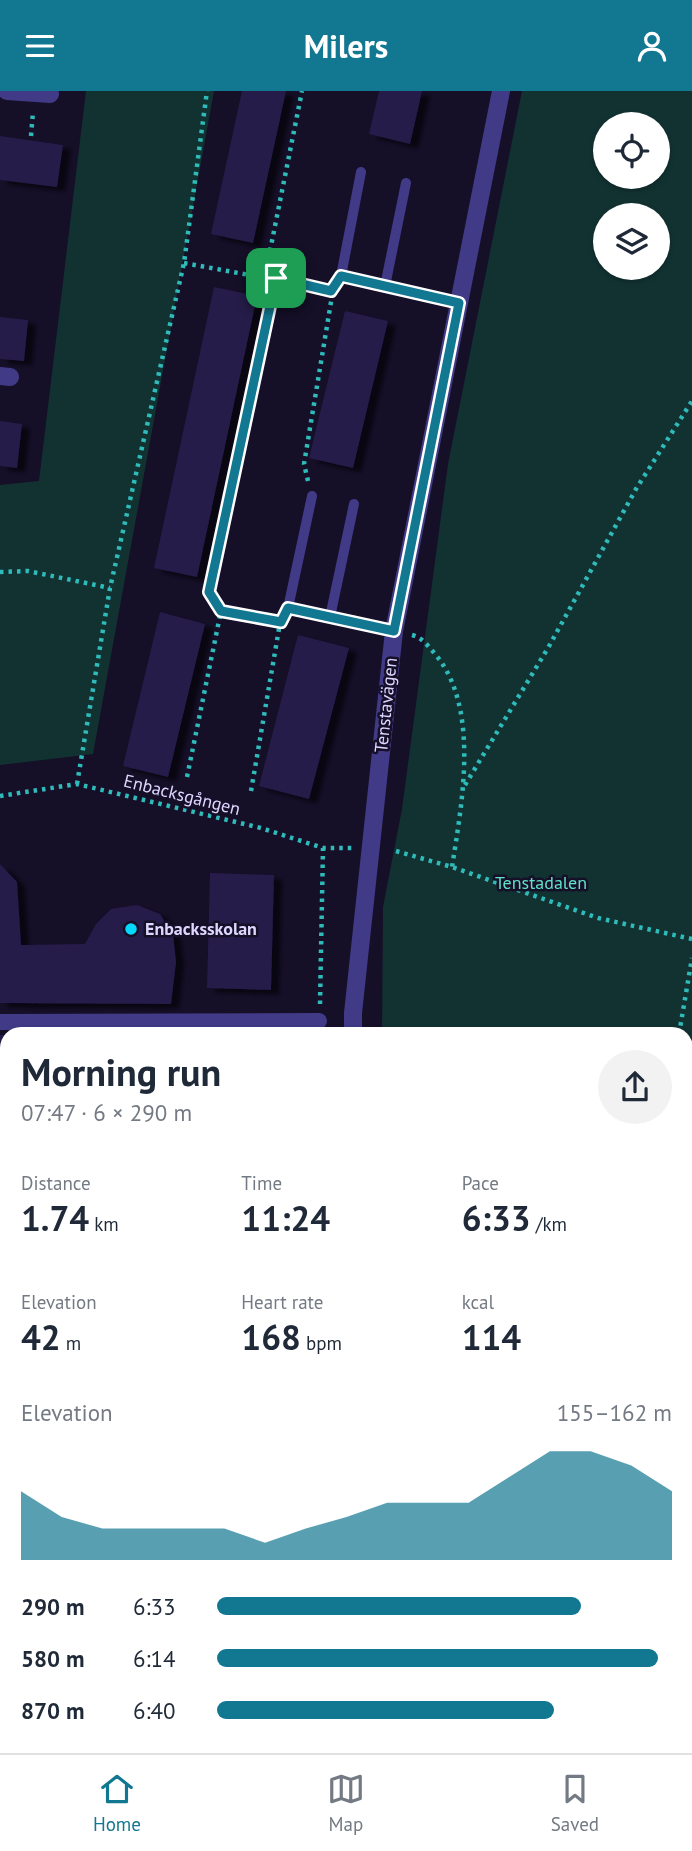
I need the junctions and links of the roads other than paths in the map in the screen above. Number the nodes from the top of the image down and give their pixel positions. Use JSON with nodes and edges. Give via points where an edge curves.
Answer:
{"nodes":[{"id":1,"x":6,"y":91,"type":"edge"},
{"id":2,"x":502,"y":91,"type":"edge"},
{"id":3,"x":50,"y":94,"type":"dead end"},
{"id":4,"x":361,"y":172,"type":"dead end"},
{"id":5,"x":406,"y":183,"type":"dead end"},
{"id":6,"x":385,"y":286,"type":"junction"},
{"id":7,"x":459,"y":303,"type":"junction"},
{"id":8,"x":312,"y":496,"type":"road end"},
{"id":9,"x":354,"y":504,"type":"dead end"},
{"id":10,"x":330,"y":617,"type":"junction"},
{"id":11,"x":394,"y":631,"type":"junction"},
{"id":12,"x":319,"y":1021,"type":"road end"},
{"id":13,"x":0,"y":1022,"type":"edge"},
{"id":14,"x":353,"y":1027,"type":"edge"}],
"edges":[{"from":1,"to":3,"type":"street"},
{"from":2,"to":7,"type":"street","name":"Tenstavägen"},
{"from":4,"to":6,"type":"lane","via":[[341,276]]},
{"from":5,"to":6,"type":"lane"},
{"from":6,"to":7,"type":"lane"},
{"from":7,"to":11,"type":"street","name":"Tenstavägen"},
{"from":8,"to":10,"type":"lane","via":[[288,608]]},
{"from":9,"to":10,"type":"lane"},
{"from":10,"to":11,"type":"lane"},
{"from":11,"to":14,"type":"street","name":"Tenstavägen"},
{"from":12,"to":13,"type":"street"}]}
